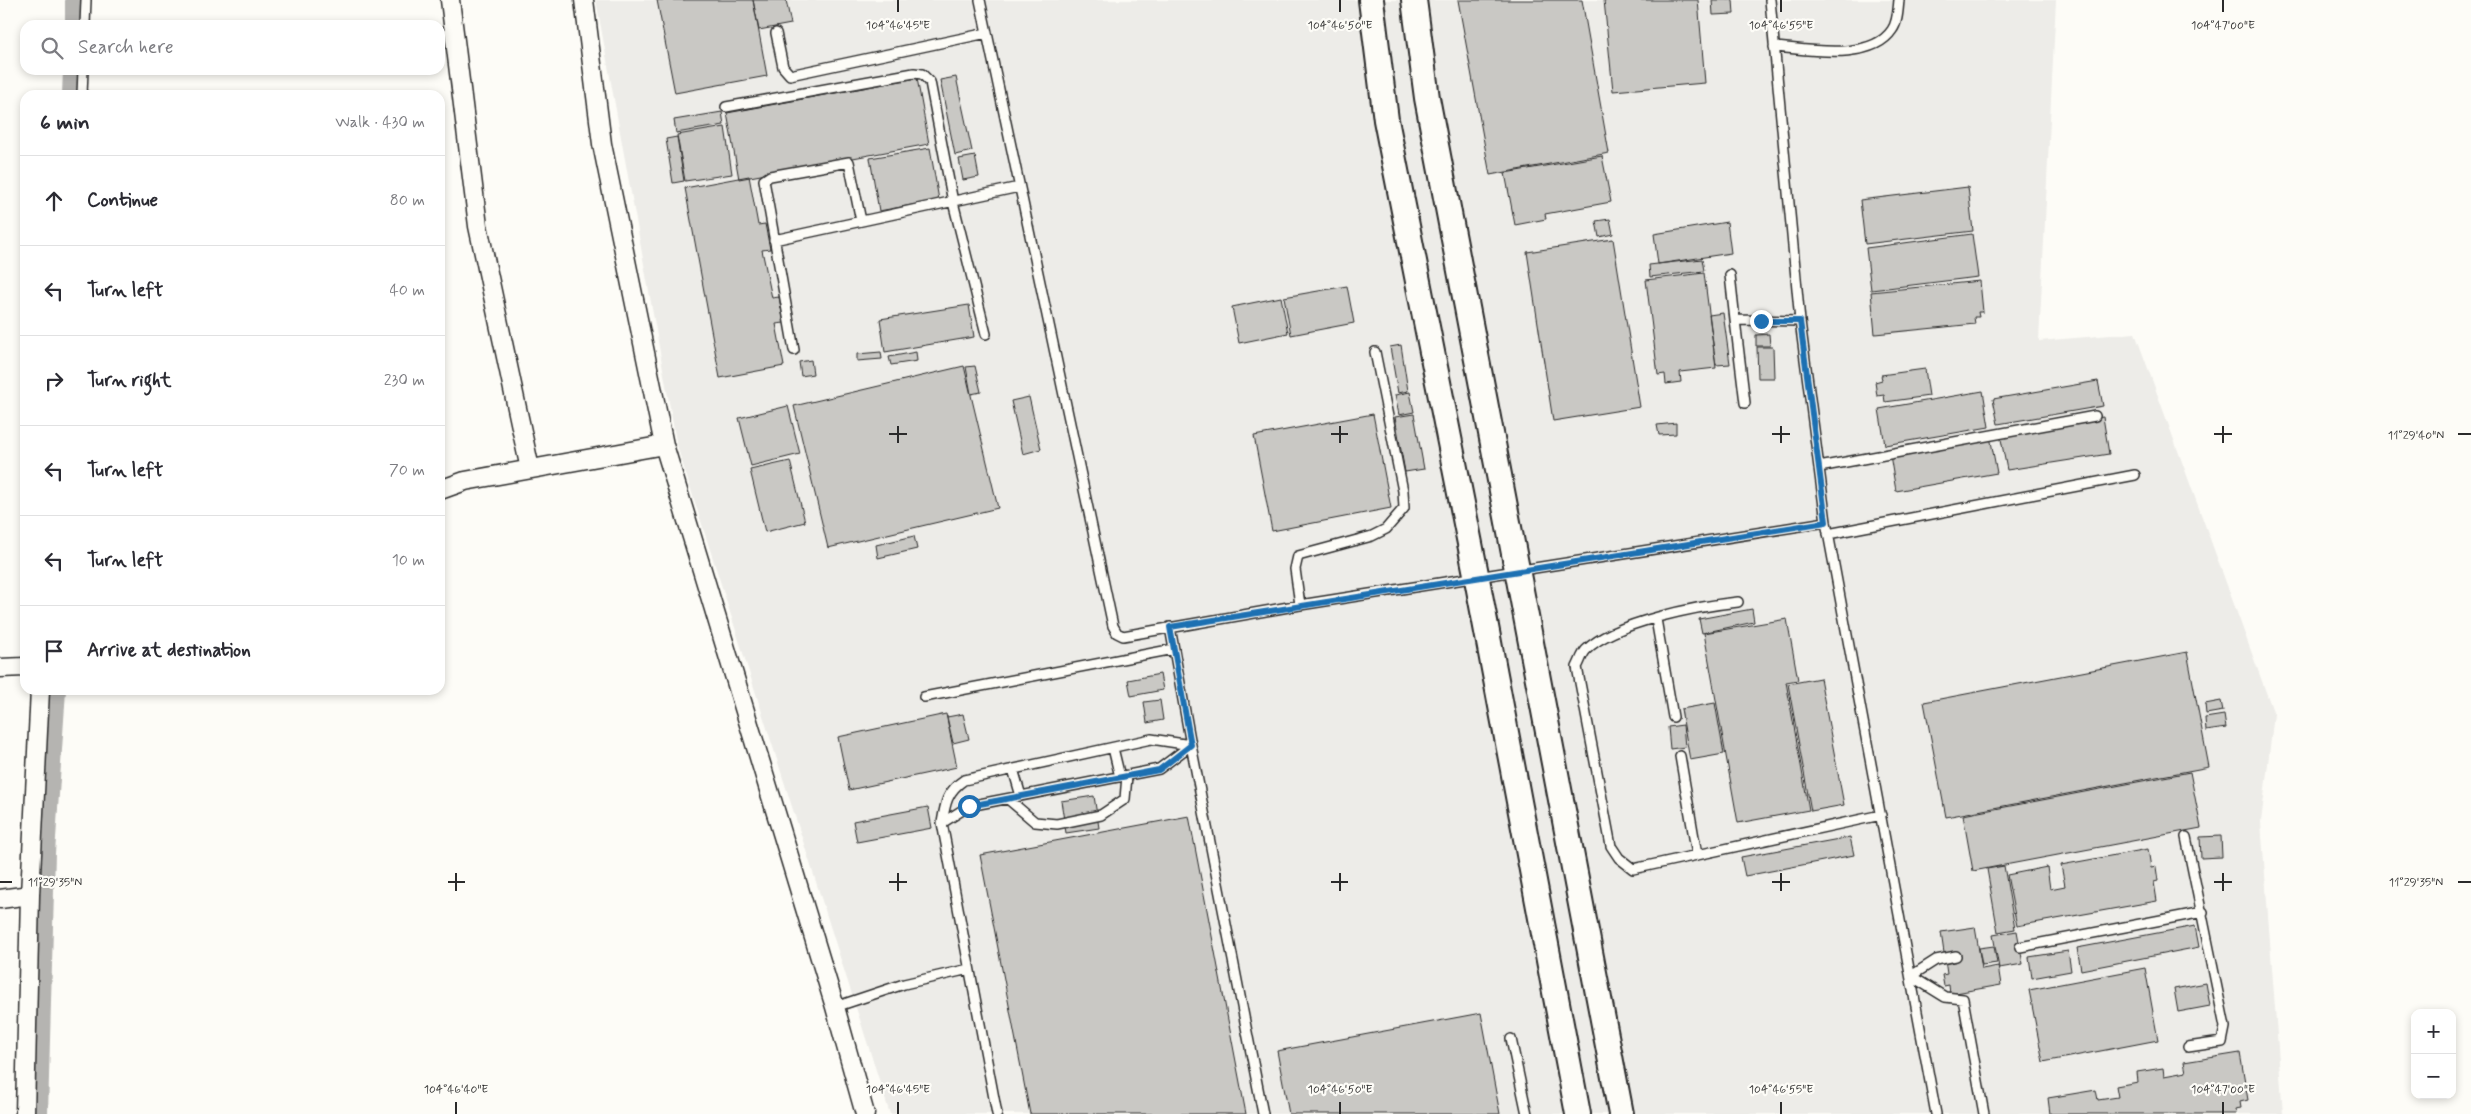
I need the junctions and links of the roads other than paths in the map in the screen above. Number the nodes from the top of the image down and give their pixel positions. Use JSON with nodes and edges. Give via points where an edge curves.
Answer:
{"nodes":[{"id":1,"x":86,"y":0,"type":"edge"},
{"id":2,"x":450,"y":0,"type":"edge"},
{"id":3,"x":584,"y":0,"type":"edge"},
{"id":4,"x":980,"y":0,"type":"edge"},
{"id":5,"x":1371,"y":0,"type":"edge"},
{"id":6,"x":1414,"y":0,"type":"edge"},
{"id":7,"x":1770,"y":0,"type":"edge"},
{"id":8,"x":1899,"y":0,"type":"edge"},
{"id":9,"x":85,"y":20,"type":"edge"},
{"id":10,"x":776,"y":33,"type":"dead end"},
{"id":11,"x":986,"y":34,"type":"junction"},
{"id":12,"x":1774,"y":47,"type":"junction"},
{"id":13,"x":83,"y":75,"type":"edge"},
{"id":14,"x":82,"y":90,"type":"edge"},
{"id":15,"x":726,"y":107,"type":"dead end"},
{"id":16,"x":1019,"y":187,"type":"junction"},
{"id":17,"x":952,"y":202,"type":"junction"},
{"id":18,"x":861,"y":222,"type":"junction"},
{"id":19,"x":774,"y":240,"type":"junction"},
{"id":20,"x":1730,"y":275,"type":"dead end"},
{"id":21,"x":1735,"y":320,"type":"junction"},
{"id":22,"x":1800,"y":321,"type":"junction"},
{"id":23,"x":986,"y":334,"type":"dead end"},
{"id":24,"x":794,"y":350,"type":"dead end"},
{"id":25,"x":1375,"y":352,"type":"dead end"},
{"id":26,"x":1745,"y":403,"type":"dead end"},
{"id":27,"x":2095,"y":416,"type":"dead end"},
{"id":28,"x":664,"y":444,"type":"junction"},
{"id":29,"x":1819,"y":467,"type":"junction"},
{"id":30,"x":530,"y":469,"type":"junction"},
{"id":31,"x":2135,"y":476,"type":"dead end"},
{"id":32,"x":445,"y":488,"type":"edge"},
{"id":33,"x":1826,"y":522,"type":"junction"},
{"id":34,"x":1828,"y":534,"type":"junction"},
{"id":35,"x":1517,"y":570,"type":"junction"},
{"id":36,"x":1477,"y":579,"type":"junction"},
{"id":37,"x":1738,"y":602,"type":"dead end"},
{"id":38,"x":1300,"y":605,"type":"junction"},
{"id":39,"x":1656,"y":619,"type":"junction"},
{"id":40,"x":1170,"y":627,"type":"junction"},
{"id":41,"x":1174,"y":649,"type":"junction"},
{"id":42,"x":20,"y":667,"type":"edge"},
{"id":43,"x":0,"y":668,"type":"edge"},
{"id":44,"x":40,"y":695,"type":"edge"},
{"id":45,"x":924,"y":697,"type":"dead end"},
{"id":46,"x":1673,"y":717,"type":"dead end"},
{"id":47,"x":1191,"y":745,"type":"junction"},
{"id":48,"x":1113,"y":748,"type":"junction"},
{"id":49,"x":1680,"y":756,"type":"dead end"},
{"id":50,"x":1013,"y":770,"type":"junction"},
{"id":51,"x":1123,"y":776,"type":"junction"},
{"id":52,"x":1020,"y":796,"type":"junction"},
{"id":53,"x":1008,"y":799,"type":"junction"},
{"id":54,"x":1881,"y":815,"type":"junction"},
{"id":55,"x":942,"y":823,"type":"junction"},
{"id":56,"x":2186,"y":837,"type":"dead end"},
{"id":57,"x":1697,"y":855,"type":"junction"},
{"id":58,"x":30,"y":895,"type":"junction"},
{"id":59,"x":0,"y":899,"type":"edge"},
{"id":60,"x":2203,"y":912,"type":"junction"},
{"id":61,"x":2020,"y":947,"type":"dead end"},
{"id":62,"x":1956,"y":956,"type":"dead end"},
{"id":63,"x":969,"y":969,"type":"junction"},
{"id":64,"x":1911,"y":976,"type":"junction"},
{"id":65,"x":841,"y":1005,"type":"junction"},
{"id":66,"x":1510,"y":1039,"type":"dead end"},
{"id":67,"x":2188,"y":1047,"type":"dead end"},
{"id":68,"x":25,"y":1114,"type":"edge"},
{"id":69,"x":865,"y":1114,"type":"edge"},
{"id":70,"x":997,"y":1114,"type":"edge"},
{"id":71,"x":1264,"y":1114,"type":"edge"},
{"id":72,"x":1527,"y":1114,"type":"edge"},
{"id":73,"x":1578,"y":1114,"type":"edge"},
{"id":74,"x":1621,"y":1114,"type":"edge"},
{"id":75,"x":1936,"y":1114,"type":"edge"},
{"id":76,"x":1984,"y":1114,"type":"edge"}],
"edges":[{"from":1,"to":9,"type":"lane"},
{"from":2,"to":30,"type":"street","via":[[478,226]]},
{"from":3,"to":28,"type":"street","via":[[602,144]]},
{"from":4,"to":11,"type":"lane"},
{"from":5,"to":36,"type":"street","via":[[1386,120]]},
{"from":6,"to":35,"type":"street","via":[[1427,98]]},
{"from":7,"to":12,"type":"lane"},
{"from":8,"to":12,"type":"lane","via":[[1892,31],[1863,49],[1839,52]]},
{"from":10,"to":11,"type":"lane","via":[[783,67],[790,75]]},
{"from":11,"to":16,"type":"lane"},
{"from":12,"to":22,"type":"lane"},
{"from":13,"to":14,"type":"lane"},
{"from":15,"to":17,"type":"lane","via":[[922,74],[930,82]]},
{"from":16,"to":17,"type":"lane"},
{"from":16,"to":40,"type":"lane","via":[[1113,626],[1123,636]]},
{"from":17,"to":18,"type":"lane"},
{"from":17,"to":23,"type":"lane"},
{"from":18,"to":19,"type":"lane"},
{"from":18,"to":19,"type":"lane","via":[[849,162],[770,176],[764,180],[764,186]]},
{"from":19,"to":24,"type":"lane"},
{"from":20,"to":21,"type":"lane"},
{"from":21,"to":22,"type":"lane"},
{"from":21,"to":26,"type":"lane"},
{"from":22,"to":29,"type":"lane"},
{"from":25,"to":38,"type":"lane","via":[[1404,508],[1386,529],[1372,536],[1298,556],[1295,569]]},
{"from":27,"to":29,"type":"lane"},
{"from":28,"to":30,"type":"street"},
{"from":28,"to":65,"type":"street"},
{"from":29,"to":33,"type":"lane"},
{"from":30,"to":32,"type":"street","via":[[465,481]]},
{"from":31,"to":34,"type":"lane"},
{"from":33,"to":34,"type":"lane"},
{"from":33,"to":35,"type":"lane"},
{"from":34,"to":54,"type":"lane"},
{"from":35,"to":36,"type":"lane"},
{"from":35,"to":74,"type":"street"},
{"from":36,"to":38,"type":"lane"},
{"from":36,"to":73,"type":"street"},
{"from":37,"to":39,"type":"lane","via":[[1715,604]]},
{"from":38,"to":40,"type":"lane"},
{"from":39,"to":46,"type":"lane"},
{"from":39,"to":57,"type":"lane","via":[[1608,635],[1586,651],[1577,667],[1611,846],[1619,858],[1633,869]]},
{"from":40,"to":41,"type":"lane"},
{"from":41,"to":45,"type":"lane"},
{"from":41,"to":47,"type":"lane"},
{"from":42,"to":43,"type":"street"},
{"from":44,"to":58,"type":"street"},
{"from":47,"to":48,"type":"lane","via":[[1151,739]]},
{"from":47,"to":51,"type":"lane","via":[[1159,770]]},
{"from":47,"to":71,"type":"lane"},
{"from":48,"to":50,"type":"lane"},
{"from":48,"to":51,"type":"lane"},
{"from":49,"to":57,"type":"lane"},
{"from":50,"to":52,"type":"lane"},
{"from":50,"to":55,"type":"lane","via":[[964,780],[952,788],[945,803]]},
{"from":51,"to":52,"type":"lane"},
{"from":51,"to":53,"type":"lane","via":[[1124,800],[1101,815],[1057,824],[1035,822]]},
{"from":52,"to":53,"type":"lane"},
{"from":53,"to":55,"type":"lane","via":[[969,806]]},
{"from":54,"to":57,"type":"lane"},
{"from":54,"to":64,"type":"lane"},
{"from":55,"to":63,"type":"lane"},
{"from":56,"to":60,"type":"lane"},
{"from":58,"to":59,"type":"street"},
{"from":58,"to":68,"type":"street"},
{"from":60,"to":61,"type":"lane"},
{"from":60,"to":67,"type":"lane","via":[[2225,1034],[2222,1042]]},
{"from":62,"to":64,"type":"lane","via":[[1936,960]]},
{"from":63,"to":65,"type":"lane","via":[[904,984]]},
{"from":63,"to":70,"type":"lane"},
{"from":64,"to":75,"type":"lane"},
{"from":64,"to":76,"type":"lane","via":[[1946,997],[1963,999]]},
{"from":65,"to":69,"type":"street"},
{"from":66,"to":72,"type":"lane"}]}
